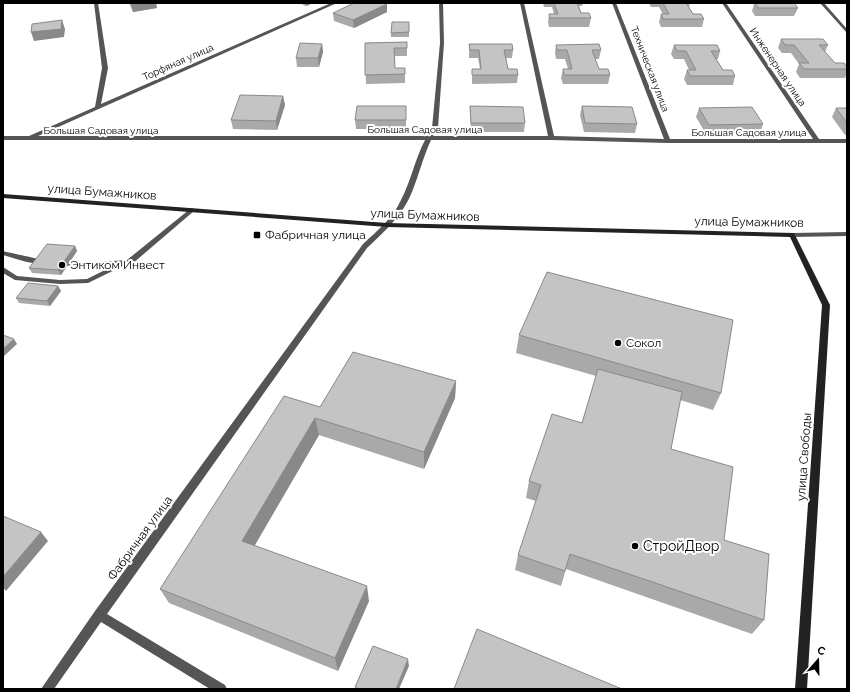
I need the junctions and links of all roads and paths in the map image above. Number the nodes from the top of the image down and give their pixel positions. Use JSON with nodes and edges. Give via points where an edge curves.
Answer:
{"nodes":[{"id":1,"x":96,"y":3,"type":"edge"},
{"id":2,"x":336,"y":3,"type":"edge"},
{"id":3,"x":441,"y":3,"type":"edge"},
{"id":4,"x":522,"y":3,"type":"edge"},
{"id":5,"x":614,"y":3,"type":"edge"},
{"id":6,"x":724,"y":3,"type":"edge"},
{"id":7,"x":822,"y":3,"type":"edge"},
{"id":8,"x":847,"y":32,"type":"edge"},
{"id":9,"x":98,"y":107,"type":"junction"},
{"id":10,"x":3,"y":138,"type":"edge"},
{"id":11,"x":428,"y":138,"type":"junction"},
{"id":12,"x":551,"y":138,"type":"junction"},
{"id":13,"x":28,"y":139,"type":"junction"},
{"id":14,"x":668,"y":141,"type":"junction"},
{"id":15,"x":816,"y":141,"type":"junction"},
{"id":16,"x":847,"y":141,"type":"edge"},
{"id":17,"x":3,"y":196,"type":"edge"},
{"id":18,"x":192,"y":210,"type":"junction"},
{"id":19,"x":387,"y":226,"type":"junction"},
{"id":20,"x":847,"y":234,"type":"edge"},
{"id":21,"x":792,"y":235,"type":"junction"},
{"id":22,"x":3,"y":253,"type":"edge"},
{"id":23,"x":129,"y":262,"type":"junction"},
{"id":24,"x":3,"y":269,"type":"edge"},
{"id":25,"x":99,"y":616,"type":"junction"},
{"id":26,"x":46,"y":689,"type":"edge"},
{"id":27,"x":221,"y":689,"type":"edge"},
{"id":28,"x":801,"y":689,"type":"edge"}],
"edges":[{"from":1,"to":9,"type":"street","via":[[105,68]]},
{"from":2,"to":9,"type":"street","name":"Торфяная улица"},
{"from":3,"to":11,"type":"street","name":"Фабричная улица","via":[[442,43],[436,128]]},
{"from":4,"to":12,"type":"street"},
{"from":5,"to":14,"type":"street","name":"Техническая улица"},
{"from":6,"to":15,"type":"street","name":"Инженерная улица"},
{"from":7,"to":8,"type":"street"},
{"from":9,"to":13,"type":"street","name":"Торфяная улица"},
{"from":10,"to":13,"type":"street","name":"Большая Садовая улица"},
{"from":11,"to":12,"type":"street","name":"Большая Садовая улица"},
{"from":11,"to":13,"type":"street","name":"Большая Садовая улица"},
{"from":11,"to":19,"type":"street","name":"Фабричная улица","via":[[404,202]]},
{"from":12,"to":14,"type":"street","name":"Большая Садовая улица"},
{"from":14,"to":15,"type":"street","name":"Большая Садовая улица"},
{"from":15,"to":16,"type":"street","name":"Большая Садовая улица"},
{"from":17,"to":18,"type":"main road","name":"улица Бумажников"},
{"from":18,"to":19,"type":"main road","name":"улица Бумажников"},
{"from":18,"to":23,"type":"street"},
{"from":19,"to":21,"type":"main road","name":"улица Бумажников"},
{"from":19,"to":25,"type":"street","name":"Фабричная улица","via":[[365,246]]},
{"from":20,"to":21,"type":"street","name":"улица Бумажников"},
{"from":21,"to":28,"type":"main road","name":"улица Свободы","via":[[826,305]]},
{"from":22,"to":23,"type":"street","via":[[34,261],[87,265]]},
{"from":23,"to":24,"type":"street","via":[[88,281],[60,282],[15,278]]},
{"from":25,"to":26,"type":"street","name":"Фабричная улица"},
{"from":25,"to":27,"type":"street"}]}
